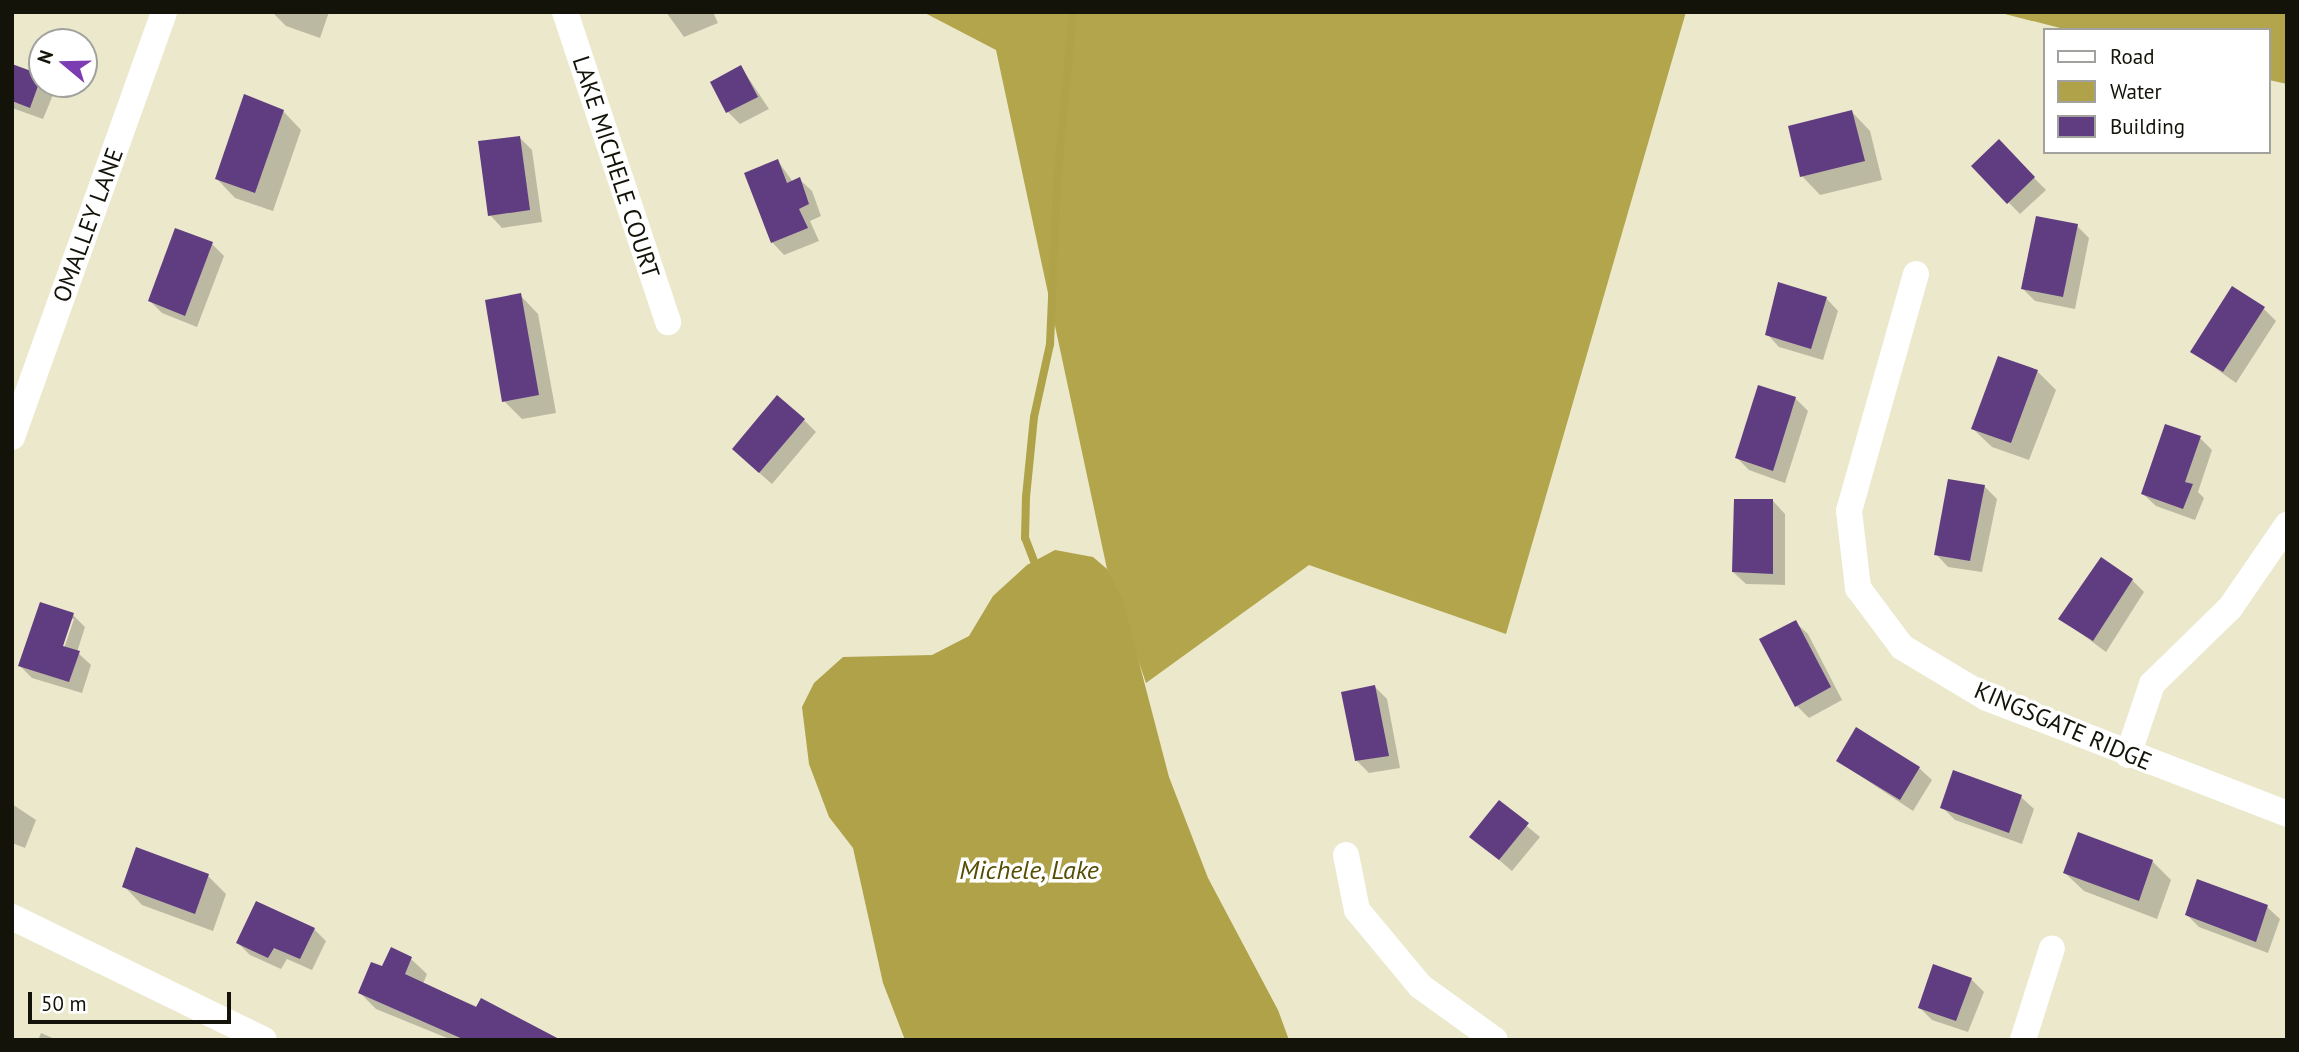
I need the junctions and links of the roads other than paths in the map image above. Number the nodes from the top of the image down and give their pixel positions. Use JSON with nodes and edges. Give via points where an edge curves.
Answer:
{"nodes":[{"id":1,"x":164,"y":12,"type":"edge"},
{"id":2,"x":565,"y":12,"type":"edge"},
{"id":3,"x":1916,"y":274,"type":"dead end"},
{"id":4,"x":668,"y":321,"type":"dead end"},
{"id":5,"x":12,"y":437,"type":"edge"},
{"id":6,"x":2287,"y":525,"type":"edge"},
{"id":7,"x":2128,"y":755,"type":"junction"},
{"id":8,"x":2287,"y":814,"type":"edge"},
{"id":9,"x":1346,"y":855,"type":"dead end"},
{"id":10,"x":12,"y":917,"type":"edge"},
{"id":11,"x":2052,"y":947,"type":"dead end"},
{"id":12,"x":264,"y":1040,"type":"edge"},
{"id":13,"x":1495,"y":1040,"type":"edge"},
{"id":14,"x":2023,"y":1040,"type":"edge"}],
"edges":[{"from":1,"to":5,"type":"street","name":"OMALLEY LANE"},
{"from":2,"to":4,"type":"street","name":"LAKE MICHELE COURT"},
{"from":3,"to":7,"type":"street","name":"KINGSGATE RIDGE","via":[[1849,511],[1858,588],[1902,647],[1987,698]]},
{"from":6,"to":7,"type":"street","via":[[2230,608],[2151,684]]},
{"from":7,"to":8,"type":"street","name":"KINGSGATE RIDGE"},
{"from":9,"to":13,"type":"street","via":[[1357,910],[1420,986]]},
{"from":10,"to":12,"type":"street"},
{"from":11,"to":14,"type":"street"}]}
